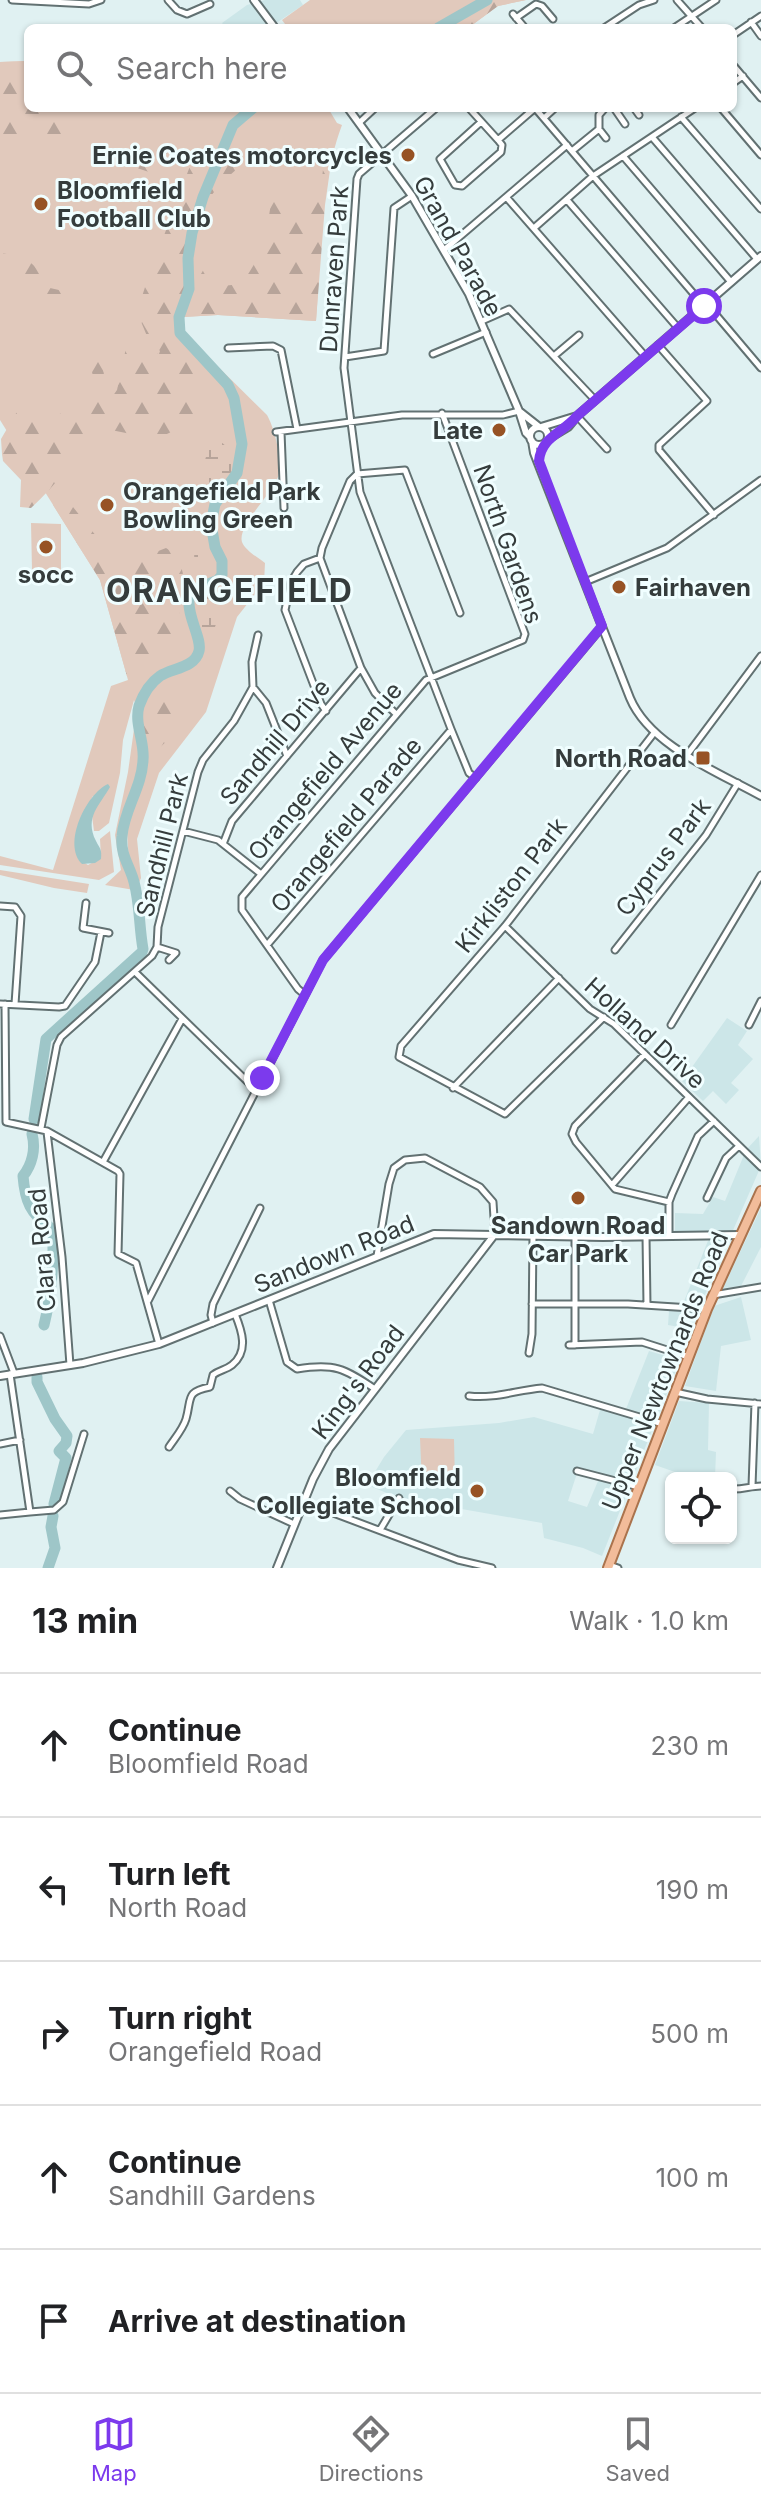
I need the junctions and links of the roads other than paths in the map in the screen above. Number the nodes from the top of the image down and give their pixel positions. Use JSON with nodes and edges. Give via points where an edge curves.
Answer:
{"nodes":[{"id":1,"x":12,"y":0,"type":"edge"},
{"id":2,"x":101,"y":0,"type":"edge"},
{"id":3,"x":168,"y":0,"type":"edge"},
{"id":4,"x":255,"y":0,"type":"edge"},
{"id":5,"x":654,"y":0,"type":"edge"},
{"id":6,"x":677,"y":0,"type":"edge"},
{"id":7,"x":716,"y":0,"type":"edge"},
{"id":8,"x":205,"y":4,"type":"edge"},
{"id":9,"x":761,"y":16,"type":"edge"},
{"id":10,"x":691,"y":17,"type":"junction"},
{"id":11,"x":553,"y":19,"type":"dead end"},
{"id":12,"x":751,"y":22,"type":"junction"},
{"id":13,"x":272,"y":24,"type":"edge"},
{"id":14,"x":521,"y":24,"type":"edge"},
{"id":15,"x":610,"y":24,"type":"edge"},
{"id":16,"x":680,"y":24,"type":"edge"},
{"id":17,"x":698,"y":24,"type":"edge"},
{"id":18,"x":737,"y":32,"type":"edge"},
{"id":19,"x":761,"y":36,"type":"edge"},
{"id":20,"x":737,"y":69,"type":"edge"},
{"id":21,"x":743,"y":76,"type":"junction"},
{"id":22,"x":737,"y":80,"type":"edge"},
{"id":23,"x":761,"y":98,"type":"edge"},
{"id":24,"x":351,"y":112,"type":"edge"},
{"id":25,"x":371,"y":112,"type":"edge"},
{"id":26,"x":431,"y":112,"type":"edge"},
{"id":27,"x":472,"y":112,"type":"edge"},
{"id":28,"x":530,"y":112,"type":"edge"},
{"id":29,"x":539,"y":112,"type":"edge"},
{"id":30,"x":551,"y":112,"type":"edge"},
{"id":31,"x":602,"y":112,"type":"edge"},
{"id":32,"x":617,"y":112,"type":"edge"},
{"id":33,"x":637,"y":112,"type":"edge"},
{"id":34,"x":689,"y":112,"type":"edge"},
{"id":35,"x":724,"y":112,"type":"edge"},
{"id":36,"x":639,"y":115,"type":"dead end"},
{"id":37,"x":681,"y":117,"type":"junction"},
{"id":38,"x":544,"y":118,"type":"junction"},
{"id":39,"x":360,"y":122,"type":"junction"},
{"id":40,"x":481,"y":122,"type":"junction"},
{"id":41,"x":625,"y":124,"type":"dead end"},
{"id":42,"x":599,"y":129,"type":"junction"},
{"id":43,"x":652,"y":137,"type":"junction"},
{"id":44,"x":606,"y":138,"type":"dead end"},
{"id":45,"x":498,"y":140,"type":"junction"},
{"id":46,"x":567,"y":145,"type":"junction"},
{"id":47,"x":572,"y":151,"type":"junction"},
{"id":48,"x":383,"y":154,"type":"junction"},
{"id":49,"x":761,"y":155,"type":"edge"},
{"id":50,"x":623,"y":156,"type":"junction"},
{"id":51,"x":593,"y":176,"type":"junction"},
{"id":52,"x":412,"y":196,"type":"junction"},
{"id":53,"x":507,"y":198,"type":"junction"},
{"id":54,"x":567,"y":200,"type":"junction"},
{"id":55,"x":761,"y":209,"type":"edge"},
{"id":56,"x":534,"y":228,"type":"junction"},
{"id":57,"x":444,"y":250,"type":"junction"},
{"id":58,"x":758,"y":259,"type":"edge"},
{"id":59,"x":761,"y":268,"type":"edge"},
{"id":60,"x":731,"y":282,"type":"junction"},
{"id":61,"x":705,"y":304,"type":"junction"},
{"id":62,"x":482,"y":321,"type":"junction"},
{"id":63,"x":678,"y":328,"type":"junction"},
{"id":64,"x":486,"y":332,"type":"junction"},
{"id":65,"x":579,"y":335,"type":"dead end"},
{"id":66,"x":658,"y":345,"type":"junction"},
{"id":67,"x":228,"y":348,"type":"dead end"},
{"id":68,"x":433,"y":354,"type":"dead end"},
{"id":69,"x":554,"y":356,"type":"junction"},
{"id":70,"x":645,"y":356,"type":"junction"},
{"id":71,"x":345,"y":357,"type":"junction"},
{"id":72,"x":761,"y":368,"type":"edge"},
{"id":73,"x":595,"y":400,"type":"junction"},
{"id":74,"x":519,"y":411,"type":"junction"},
{"id":75,"x":442,"y":413,"type":"junction"},
{"id":76,"x":577,"y":416,"type":"junction"},
{"id":77,"x":351,"y":420,"type":"junction"},
{"id":78,"x":539,"y":427,"type":"junction"},
{"id":79,"x":297,"y":429,"type":"junction"},
{"id":80,"x":531,"y":439,"type":"junction"},
{"id":81,"x":545,"y":442,"type":"junction"},
{"id":82,"x":607,"y":449,"type":"dead end"},
{"id":83,"x":539,"y":461,"type":"junction"},
{"id":84,"x":357,"y":474,"type":"junction"},
{"id":85,"x":761,"y":480,"type":"edge"},
{"id":86,"x":284,"y":508,"type":"dead end"},
{"id":87,"x":714,"y":515,"type":"junction"},
{"id":88,"x":320,"y":558,"type":"junction"},
{"id":89,"x":585,"y":582,"type":"junction"},
{"id":90,"x":460,"y":613,"type":"dead end"},
{"id":91,"x":602,"y":626,"type":"junction"},
{"id":92,"x":258,"y":635,"type":"dead end"},
{"id":93,"x":761,"y":656,"type":"edge"},
{"id":94,"x":361,"y":668,"type":"junction"},
{"id":95,"x":431,"y":676,"type":"junction"},
{"id":96,"x":253,"y":687,"type":"junction"},
{"id":97,"x":326,"y":711,"type":"junction"},
{"id":98,"x":396,"y":714,"type":"junction"},
{"id":99,"x":451,"y":729,"type":"junction"},
{"id":100,"x":654,"y":733,"type":"junction"},
{"id":101,"x":687,"y":755,"type":"junction"},
{"id":102,"x":287,"y":756,"type":"junction"},
{"id":103,"x":476,"y":778,"type":"junction"},
{"id":104,"x":738,"y":783,"type":"junction"},
{"id":105,"x":761,"y":796,"type":"edge"},
{"id":106,"x":183,"y":831,"type":"junction"},
{"id":107,"x":223,"y":844,"type":"junction"},
{"id":108,"x":261,"y":874,"type":"junction"},
{"id":109,"x":761,"y":875,"type":"edge"},
{"id":110,"x":86,"y":903,"type":"dead end"},
{"id":111,"x":0,"y":906,"type":"edge"},
{"id":112,"x":505,"y":926,"type":"junction"},
{"id":113,"x":101,"y":932,"type":"junction"},
{"id":114,"x":109,"y":933,"type":"dead end"},
{"id":115,"x":267,"y":945,"type":"junction"},
{"id":116,"x":157,"y":947,"type":"junction"},
{"id":117,"x":615,"y":950,"type":"dead end"},
{"id":118,"x":169,"y":960,"type":"dead end"},
{"id":119,"x":135,"y":972,"type":"junction"},
{"id":120,"x":559,"y":978,"type":"junction"},
{"id":121,"x":304,"y":994,"type":"junction"},
{"id":122,"x":761,"y":1001,"type":"edge"},
{"id":123,"x":2,"y":1004,"type":"edge"},
{"id":124,"x":15,"y":1004,"type":"junction"},
{"id":125,"x":759,"y":1010,"type":"edge"},
{"id":126,"x":604,"y":1017,"type":"junction"},
{"id":127,"x":182,"y":1019,"type":"junction"},
{"id":128,"x":671,"y":1025,"type":"dead end"},
{"id":129,"x":749,"y":1025,"type":"dead end"},
{"id":130,"x":645,"y":1054,"type":"junction"},
{"id":131,"x":453,"y":1088,"type":"junction"},
{"id":132,"x":256,"y":1090,"type":"junction"},
{"id":133,"x":689,"y":1097,"type":"junction"},
{"id":134,"x":714,"y":1121,"type":"junction"},
{"id":135,"x":44,"y":1130,"type":"junction"},
{"id":136,"x":739,"y":1146,"type":"junction"},
{"id":137,"x":103,"y":1162,"type":"junction"},
{"id":138,"x":761,"y":1167,"type":"edge"},
{"id":139,"x":612,"y":1185,"type":"junction"},
{"id":140,"x":761,"y":1191,"type":"edge"},
{"id":141,"x":707,"y":1198,"type":"dead end"},
{"id":142,"x":669,"y":1202,"type":"junction"},
{"id":143,"x":260,"y":1208,"type":"dead end"},
{"id":144,"x":495,"y":1234,"type":"junction"},
{"id":145,"x":740,"y":1235,"type":"junction"},
{"id":146,"x":533,"y":1236,"type":"junction"},
{"id":147,"x":575,"y":1236,"type":"junction"},
{"id":148,"x":646,"y":1236,"type":"junction"},
{"id":149,"x":669,"y":1236,"type":"junction"},
{"id":150,"x":377,"y":1256,"type":"junction"},
{"id":151,"x":761,"y":1287,"type":"edge"},
{"id":152,"x":712,"y":1295,"type":"junction"},
{"id":153,"x":269,"y":1300,"type":"junction"},
{"id":154,"x":148,"y":1301,"type":"junction"},
{"id":155,"x":575,"y":1303,"type":"junction"},
{"id":156,"x":532,"y":1304,"type":"junction"},
{"id":157,"x":647,"y":1305,"type":"junction"},
{"id":158,"x":707,"y":1309,"type":"junction"},
{"id":159,"x":235,"y":1314,"type":"junction"},
{"id":160,"x":213,"y":1323,"type":"junction"},
{"id":161,"x":0,"y":1336,"type":"edge"},
{"id":162,"x":159,"y":1344,"type":"junction"},
{"id":163,"x":529,"y":1353,"type":"dead end"},
{"id":164,"x":689,"y":1357,"type":"junction"},
{"id":165,"x":70,"y":1365,"type":"junction"},
{"id":166,"x":12,"y":1374,"type":"junction"},
{"id":167,"x":0,"y":1376,"type":"edge"},
{"id":168,"x":375,"y":1389,"type":"junction"},
{"id":169,"x":675,"y":1392,"type":"junction"},
{"id":170,"x":469,"y":1396,"type":"dead end"},
{"id":171,"x":758,"y":1404,"type":"edge"},
{"id":172,"x":663,"y":1424,"type":"junction"},
{"id":173,"x":84,"y":1434,"type":"dead end"},
{"id":174,"x":20,"y":1440,"type":"junction"},
{"id":175,"x":0,"y":1444,"type":"edge"},
{"id":176,"x":169,"y":1447,"type":"dead end"},
{"id":177,"x":577,"y":1471,"type":"dead end"},
{"id":178,"x":752,"y":1486,"type":"junction"},
{"id":179,"x":761,"y":1486,"type":"edge"},
{"id":180,"x":639,"y":1487,"type":"junction"},
{"id":181,"x":737,"y":1489,"type":"edge"},
{"id":182,"x":230,"y":1491,"type":"dead end"},
{"id":183,"x":399,"y":1498,"type":"dead end"},
{"id":184,"x":304,"y":1502,"type":"junction"},
{"id":185,"x":30,"y":1512,"type":"junction"},
{"id":186,"x":0,"y":1515,"type":"edge"},
{"id":187,"x":294,"y":1524,"type":"junction"},
{"id":188,"x":380,"y":1530,"type":"junction"},
{"id":189,"x":458,"y":1560,"type":"junction"},
{"id":190,"x":612,"y":1567,"type":"edge"},
{"id":191,"x":277,"y":1568,"type":"edge"},
{"id":192,"x":455,"y":1568,"type":"edge"},
{"id":193,"x":492,"y":1568,"type":"edge"}],
"edges":[{"from":1,"to":2,"type":"street"},
{"from":3,"to":8,"type":"street","via":[[187,14]]},
{"from":4,"to":13,"type":"street"},
{"from":5,"to":15,"type":"street"},
{"from":6,"to":10,"type":"street"},
{"from":7,"to":10,"type":"street"},
{"from":9,"to":12,"type":"street"},
{"from":10,"to":16,"type":"street"},
{"from":10,"to":17,"type":"street"},
{"from":11,"to":14,"type":"street","via":[[536,4],[514,16]]},
{"from":12,"to":18,"type":"street"},
{"from":12,"to":19,"type":"street"},
{"from":20,"to":21,"type":"street"},
{"from":21,"to":22,"type":"street"},
{"from":21,"to":23,"type":"street"},
{"from":24,"to":39,"type":"street","name":"Grand Parade"},
{"from":25,"to":39,"type":"street"},
{"from":26,"to":48,"type":"street","name":"Dunraven Park"},
{"from":27,"to":40,"type":"street"},
{"from":28,"to":45,"type":"street"},
{"from":29,"to":38,"type":"street"},
{"from":30,"to":38,"type":"street"},
{"from":31,"to":42,"type":"street"},
{"from":32,"to":41,"type":"street"},
{"from":33,"to":36,"type":"street"},
{"from":34,"to":37,"type":"street"},
{"from":35,"to":49,"type":"street"},
{"from":37,"to":43,"type":"street"},
{"from":37,"to":55,"type":"street"},
{"from":38,"to":46,"type":"street"},
{"from":39,"to":48,"type":"street","name":"Grand Parade"},
{"from":40,"to":45,"type":"street"},
{"from":40,"to":45,"type":"street","via":[[440,159],[455,185],[462,186],[501,152]]},
{"from":42,"to":44,"type":"street"},
{"from":42,"to":47,"type":"street"},
{"from":43,"to":50,"type":"street"},
{"from":43,"to":58,"type":"street"},
{"from":46,"to":47,"type":"street"},
{"from":46,"to":53,"type":"street"},
{"from":47,"to":51,"type":"street"},
{"from":48,"to":52,"type":"street","name":"Grand Parade"},
{"from":48,"to":71,"type":"street","name":"Dunraven Park","via":[[356,183]]},
{"from":50,"to":51,"type":"street"},
{"from":50,"to":60,"type":"street"},
{"from":51,"to":54,"type":"street"},
{"from":51,"to":61,"type":"street"},
{"from":52,"to":57,"type":"street","name":"Grand Parade"},
{"from":52,"to":71,"type":"street","via":[[394,208],[386,347]]},
{"from":53,"to":56,"type":"street"},
{"from":53,"to":57,"type":"street"},
{"from":54,"to":56,"type":"street"},
{"from":54,"to":63,"type":"street"},
{"from":56,"to":70,"type":"street"},
{"from":57,"to":62,"type":"street","name":"Grand Parade"},
{"from":58,"to":59,"type":"street"},
{"from":58,"to":60,"type":"street"},
{"from":60,"to":61,"type":"street"},
{"from":61,"to":63,"type":"street"},
{"from":61,"to":72,"type":"street"},
{"from":62,"to":64,"type":"street","name":"Grand Parade"},
{"from":62,"to":69,"type":"street","via":[[509,309]]},
{"from":63,"to":66,"type":"street"},
{"from":64,"to":68,"type":"street"},
{"from":64,"to":74,"type":"street","name":"Grand Parade"},
{"from":65,"to":69,"type":"street"},
{"from":66,"to":70,"type":"street"},
{"from":66,"to":87,"type":"street","via":[[707,401],[659,450]]},
{"from":67,"to":79,"type":"street","via":[[281,350]]},
{"from":69,"to":73,"type":"street"},
{"from":70,"to":73,"type":"street"},
{"from":71,"to":77,"type":"street","name":"Dunraven Park"},
{"from":73,"to":76,"type":"street"},
{"from":74,"to":75,"type":"street"},
{"from":74,"to":78,"type":"street","name":"Grand Parade"},
{"from":74,"to":80,"type":"street","name":"Grand Parade"},
{"from":75,"to":77,"type":"street"},
{"from":75,"to":95,"type":"street","name":"North Gardens","via":[[525,634],[523,640]]},
{"from":76,"to":78,"type":"street"},
{"from":76,"to":81,"type":"street"},
{"from":76,"to":82,"type":"street"},
{"from":77,"to":79,"type":"street"},
{"from":77,"to":84,"type":"street","name":"Orangefield Avenue"},
{"from":78,"to":80,"type":"street"},
{"from":78,"to":81,"type":"street","via":[[547,431]]},
{"from":79,"to":86,"type":"street","via":[[278,432]]},
{"from":80,"to":81,"type":"street"},
{"from":80,"to":83,"type":"street","name":"Grand Parade"},
{"from":81,"to":83,"type":"street"},
{"from":83,"to":89,"type":"street"},
{"from":84,"to":88,"type":"street"},
{"from":84,"to":90,"type":"street","via":[[405,470]]},
{"from":84,"to":95,"type":"street","name":"Orangefield Avenue"},
{"from":85,"to":87,"type":"street"},
{"from":87,"to":89,"type":"street","via":[[667,548]]},
{"from":88,"to":94,"type":"street"},
{"from":88,"to":97,"type":"street","via":[[297,572],[285,610]]},
{"from":89,"to":91,"type":"street"},
{"from":91,"to":100,"type":"street","via":[[630,698]]},
{"from":91,"to":103,"type":"street"},
{"from":92,"to":96,"type":"street","name":"Sandhill Park"},
{"from":93,"to":101,"type":"street"},
{"from":94,"to":97,"type":"street","name":"Sandhill Drive"},
{"from":94,"to":98,"type":"street"},
{"from":95,"to":98,"type":"street","name":"Orangefield Avenue"},
{"from":95,"to":99,"type":"street"},
{"from":96,"to":102,"type":"street","via":[[266,703]]},
{"from":96,"to":106,"type":"street","name":"Sandhill Park","via":[[203,760]]},
{"from":97,"to":102,"type":"street","name":"Sandhill Drive"},
{"from":98,"to":108,"type":"street","name":"Orangefield Avenue"},
{"from":99,"to":103,"type":"street"},
{"from":99,"to":115,"type":"street","name":"Orangefield Parade"},
{"from":100,"to":101,"type":"street"},
{"from":100,"to":112,"type":"street","name":"Kirkliston Park"},
{"from":101,"to":104,"type":"street"},
{"from":102,"to":107,"type":"street","name":"Sandhill Drive","via":[[232,821]]},
{"from":103,"to":121,"type":"street","via":[[335,943]]},
{"from":104,"to":105,"type":"street"},
{"from":104,"to":117,"type":"street","name":"Cyprus Park","via":[[706,835]]},
{"from":106,"to":107,"type":"street","name":"Sandhill Drive"},
{"from":106,"to":116,"type":"street","name":"Sandhill Park"},
{"from":107,"to":108,"type":"street","name":"Sandhill Drive"},
{"from":108,"to":115,"type":"street","name":"Orangefield Avenue","via":[[241,903]]},
{"from":109,"to":128,"type":"street"},
{"from":110,"to":113,"type":"street","via":[[83,928]]},
{"from":111,"to":124,"type":"street","via":[[15,907],[21,916]]},
{"from":112,"to":120,"type":"street","name":"Holland Drive"},
{"from":112,"to":131,"type":"street","name":"Kirkliston Park","via":[[401,1046],[399,1057]]},
{"from":113,"to":114,"type":"street"},
{"from":113,"to":124,"type":"street","via":[[95,962],[65,1006]]},
{"from":115,"to":121,"type":"street","name":"Orangefield Avenue"},
{"from":116,"to":118,"type":"street","via":[[176,953]]},
{"from":116,"to":119,"type":"street","name":"Sandhill Park"},
{"from":119,"to":127,"type":"street"},
{"from":119,"to":135,"type":"street","name":"Sandhill Park","via":[[61,1037]]},
{"from":120,"to":126,"type":"street","name":"Holland Drive"},
{"from":120,"to":131,"type":"street"},
{"from":121,"to":132,"type":"street"},
{"from":122,"to":125,"type":"street"},
{"from":123,"to":124,"type":"street"},
{"from":123,"to":135,"type":"street","via":[[6,1122]]},
{"from":125,"to":129,"type":"street"},
{"from":126,"to":130,"type":"street","name":"Holland Drive"},
{"from":126,"to":131,"type":"street","via":[[505,1114]]},
{"from":127,"to":132,"type":"street"},
{"from":127,"to":137,"type":"street"},
{"from":130,"to":133,"type":"street","name":"Holland Drive"},
{"from":130,"to":139,"type":"street","via":[[573,1130],[576,1142]]},
{"from":132,"to":154,"type":"street"},
{"from":133,"to":134,"type":"street","name":"Holland Drive"},
{"from":133,"to":139,"type":"street"},
{"from":134,"to":136,"type":"street","name":"Holland Drive"},
{"from":134,"to":142,"type":"street","via":[[698,1136]]},
{"from":135,"to":137,"type":"street"},
{"from":135,"to":165,"type":"street","name":"Clara Road"},
{"from":136,"to":138,"type":"street","name":"Holland Drive"},
{"from":136,"to":141,"type":"street","via":[[726,1158]]},
{"from":137,"to":154,"type":"street","via":[[120,1174],[118,1254],[136,1263]]},
{"from":139,"to":142,"type":"street"},
{"from":140,"to":145,"type":"main road","name":"Upper Newtownards Road"},
{"from":142,"to":149,"type":"street"},
{"from":143,"to":160,"type":"street","via":[[213,1304]]},
{"from":144,"to":146,"type":"street","name":"Sandown Road"},
{"from":144,"to":150,"type":"street","name":"Sandown Road","via":[[434,1234]]},
{"from":144,"to":150,"type":"street","via":[[496,1209],[480,1187],[425,1158],[405,1160],[394,1168],[389,1184]]},
{"from":144,"to":168,"type":"street","name":"King's Road"},
{"from":145,"to":149,"type":"street","name":"Sandown Road"},
{"from":145,"to":152,"type":"main road","name":"Upper Newtownards Road"},
{"from":146,"to":147,"type":"street","name":"Sandown Road"},
{"from":146,"to":156,"type":"street"},
{"from":147,"to":148,"type":"street","name":"Sandown Road"},
{"from":147,"to":155,"type":"street"},
{"from":148,"to":149,"type":"street","name":"Sandown Road"},
{"from":148,"to":157,"type":"street"},
{"from":150,"to":153,"type":"street","name":"Sandown Road"},
{"from":151,"to":152,"type":"street"},
{"from":152,"to":158,"type":"main road","name":"Upper Newtownards Road"},
{"from":153,"to":159,"type":"street","name":"Sandown Road"},
{"from":153,"to":168,"type":"street","via":[[287,1362],[297,1369],[321,1365],[348,1371]]},
{"from":154,"to":162,"type":"street"},
{"from":155,"to":156,"type":"street"},
{"from":155,"to":157,"type":"street"},
{"from":155,"to":164,"type":"street","via":[[572,1345],[642,1342]]},
{"from":156,"to":163,"type":"street"},
{"from":157,"to":158,"type":"street"},
{"from":158,"to":164,"type":"main road","name":"Upper Newtownards Road"},
{"from":159,"to":160,"type":"street","name":"Sandown Road"},
{"from":159,"to":176,"type":"street","via":[[244,1342],[235,1361],[213,1375],[210,1387],[190,1397],[187,1418]]},
{"from":160,"to":162,"type":"street","name":"Sandown Road"},
{"from":161,"to":166,"type":"street"},
{"from":162,"to":165,"type":"street","name":"Sandown Road"},
{"from":164,"to":169,"type":"main road","name":"Upper Newtownards Road"},
{"from":165,"to":166,"type":"street","name":"Sandown Road"},
{"from":166,"to":167,"type":"street","name":"Sandown Road"},
{"from":166,"to":174,"type":"street"},
{"from":168,"to":184,"type":"street","name":"King's Road","via":[[329,1449]]},
{"from":169,"to":171,"type":"street"},
{"from":169,"to":172,"type":"main road","name":"Upper Newtownards Road"},
{"from":170,"to":172,"type":"street","via":[[542,1388]]},
{"from":171,"to":178,"type":"street"},
{"from":172,"to":180,"type":"main road","name":"Upper Newtownards Road"},
{"from":173,"to":185,"type":"street","via":[[63,1502],[54,1510]]},
{"from":174,"to":175,"type":"street"},
{"from":174,"to":185,"type":"street"},
{"from":177,"to":180,"type":"street"},
{"from":178,"to":179,"type":"street"},
{"from":178,"to":181,"type":"street"},
{"from":180,"to":190,"type":"main road","name":"Upper Newtownards Road"},
{"from":182,"to":187,"type":"street"},
{"from":183,"to":188,"type":"street"},
{"from":184,"to":187,"type":"street","name":"King's Road"},
{"from":184,"to":188,"type":"street"},
{"from":185,"to":186,"type":"street"},
{"from":187,"to":191,"type":"street","name":"King's Road"},
{"from":188,"to":189,"type":"street"},
{"from":189,"to":192,"type":"street"},
{"from":189,"to":193,"type":"street"}]}
